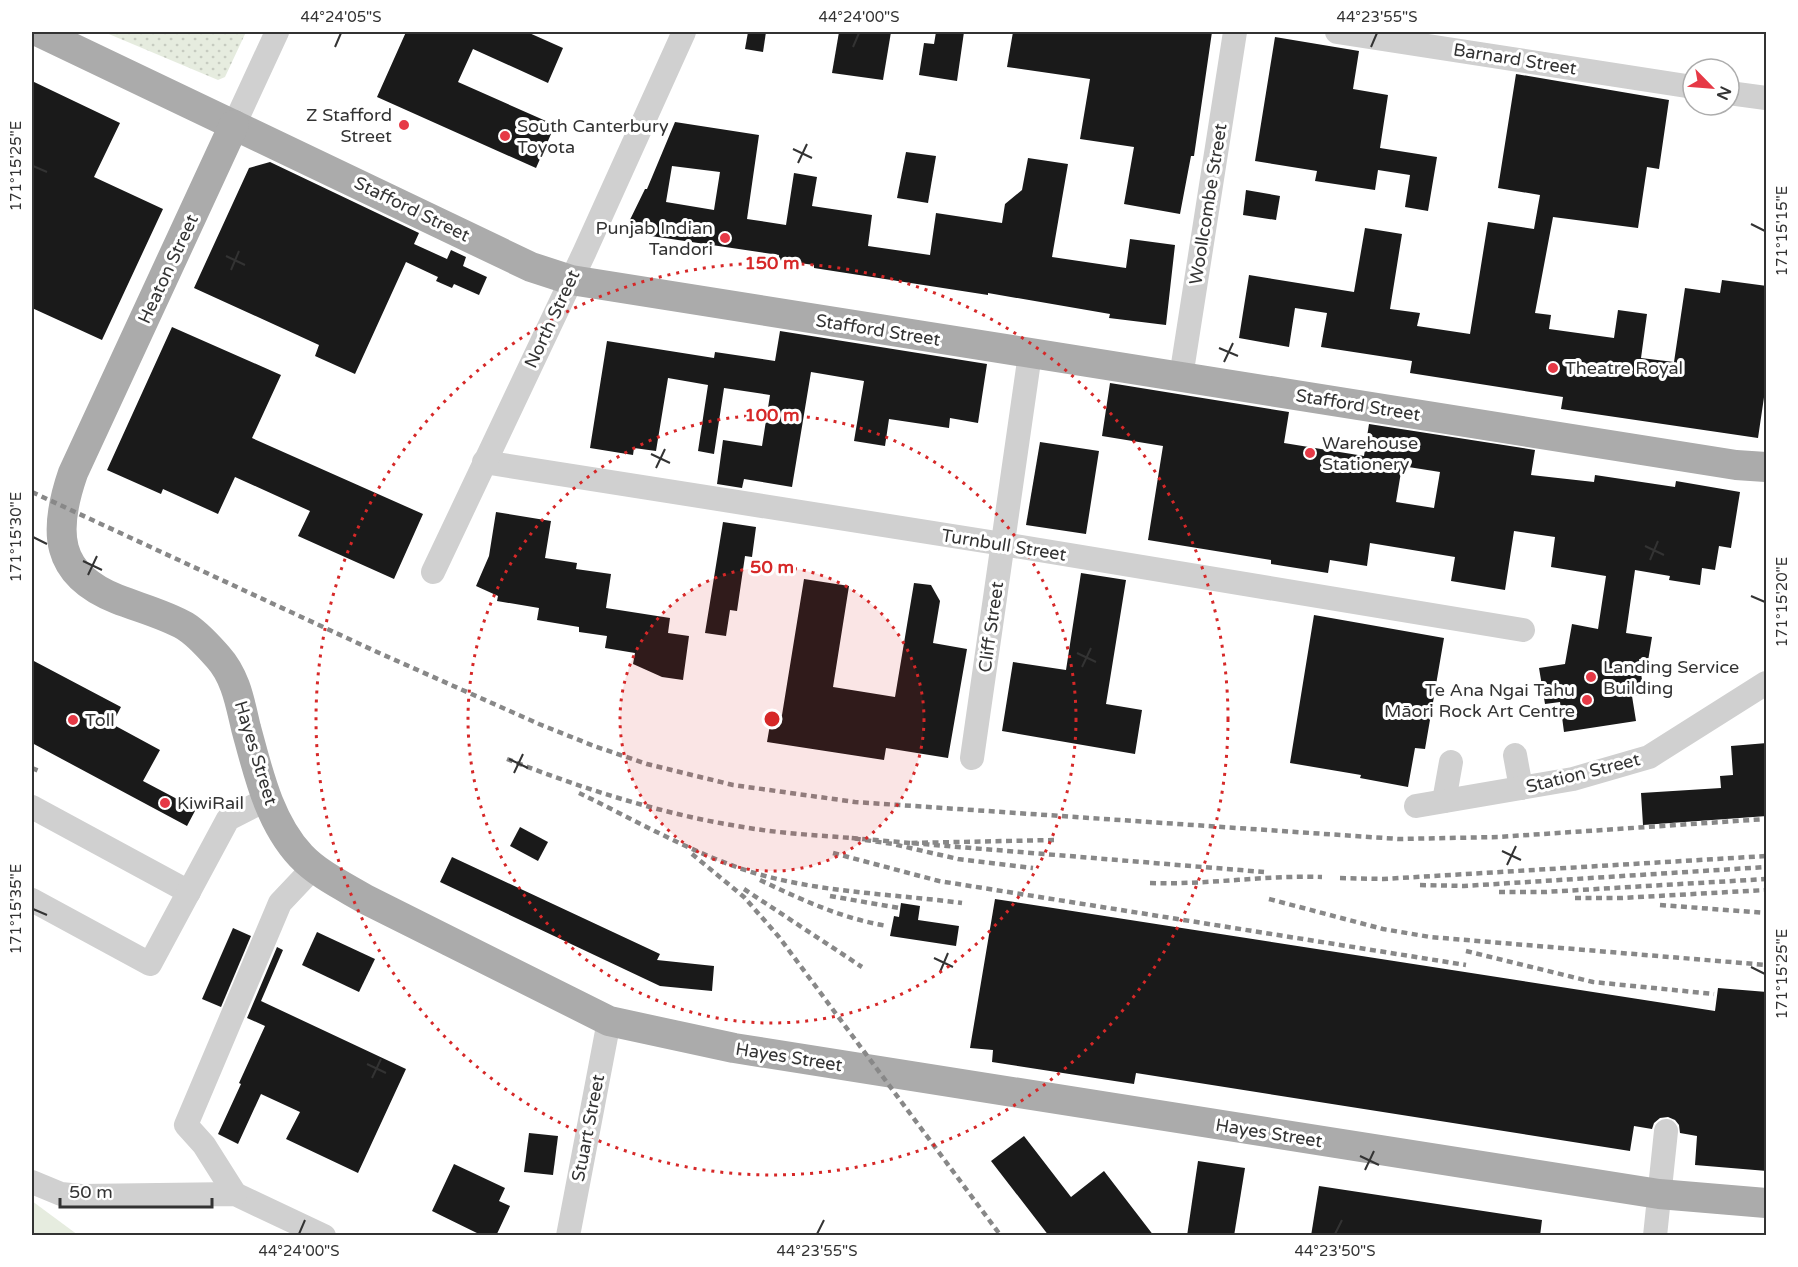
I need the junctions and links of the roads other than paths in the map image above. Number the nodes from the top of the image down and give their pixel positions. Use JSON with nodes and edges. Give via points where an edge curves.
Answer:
{"nodes":[{"id":1,"x":39,"y":32,"type":"edge"},
{"id":2,"x":277,"y":32,"type":"edge"},
{"id":3,"x":684,"y":32,"type":"edge"},
{"id":4,"x":1235,"y":32,"type":"edge"},
{"id":5,"x":1337,"y":32,"type":"edge"},
{"id":6,"x":1681,"y":85,"type":"edge"},
{"id":7,"x":1741,"y":95,"type":"edge"},
{"id":8,"x":1767,"y":98,"type":"edge"},
{"id":9,"x":234,"y":125,"type":"junction"},
{"id":10,"x":571,"y":280,"type":"junction"},
{"id":11,"x":1030,"y":354,"type":"junction"},
{"id":12,"x":1181,"y":377,"type":"junction"},
{"id":13,"x":484,"y":462,"type":"junction"},
{"id":14,"x":1767,"y":467,"type":"edge"},
{"id":15,"x":62,"y":507,"type":"joint"},
{"id":16,"x":1003,"y":544,"type":"junction"},
{"id":17,"x":433,"y":572,"type":"dead end"},
{"id":18,"x":1523,"y":630,"type":"dead end"},
{"id":19,"x":1767,"y":683,"type":"edge"},
{"id":20,"x":1515,"y":755,"type":"dead end"},
{"id":21,"x":972,"y":758,"type":"dead end"},
{"id":22,"x":1451,"y":762,"type":"dead end"},
{"id":23,"x":1521,"y":788,"type":"junction"},
{"id":24,"x":267,"y":799,"type":"junction"},
{"id":25,"x":1444,"y":801,"type":"junction"},
{"id":26,"x":1416,"y":806,"type":"dead end"},
{"id":27,"x":32,"y":807,"type":"edge"},
{"id":28,"x":314,"y":867,"type":"junction"},
{"id":29,"x":189,"y":892,"type":"junction"},
{"id":30,"x":32,"y":900,"type":"edge"},
{"id":31,"x":609,"y":1021,"type":"junction"},
{"id":32,"x":1666,"y":1131,"type":"dead end"},
{"id":33,"x":32,"y":1182,"type":"edge"},
{"id":34,"x":235,"y":1194,"type":"junction"},
{"id":35,"x":1659,"y":1194,"type":"junction"},
{"id":36,"x":1767,"y":1203,"type":"edge"},
{"id":37,"x":324,"y":1236,"type":"edge"},
{"id":38,"x":568,"y":1236,"type":"edge"},
{"id":39,"x":1654,"y":1236,"type":"edge"}],
"edges":[{"from":1,"to":9,"type":"main road","name":"Stafford Street"},
{"from":2,"to":9,"type":"street","name":"Heaton Street"},
{"from":3,"to":10,"type":"street","name":"North Street"},
{"from":4,"to":12,"type":"street","name":"Woollcombe Street"},
{"from":5,"to":6,"type":"street","name":"Barnard Street"},
{"from":7,"to":8,"type":"street"},
{"from":9,"to":10,"type":"main road","name":"Stafford Street","via":[[531,267]]},
{"from":9,"to":15,"type":"main road","name":"Heaton Street","via":[[73,473]]},
{"from":10,"to":11,"type":"main road","name":"Stafford Street"},
{"from":10,"to":13,"type":"street","name":"North Street"},
{"from":11,"to":12,"type":"main road","name":"Stafford Street"},
{"from":11,"to":16,"type":"street","name":"Cliff Street"},
{"from":12,"to":14,"type":"main road","name":"Stafford Street"},
{"from":13,"to":16,"type":"street","name":"Turnbull Street"},
{"from":13,"to":17,"type":"street","name":"North Street"},
{"from":15,"to":24,"type":"main road","name":"Hayes Street","via":[[65,555],[81,577],[105,594],[190,629],[226,666],[237,689]]},
{"from":16,"to":18,"type":"street","name":"Turnbull Street"},
{"from":16,"to":21,"type":"street","name":"Cliff Street"},
{"from":19,"to":23,"type":"street","name":"Station Street","via":[[1649,757]]},
{"from":20,"to":23,"type":"street"},
{"from":22,"to":25,"type":"street"},
{"from":23,"to":25,"type":"street","name":"Station Street"},
{"from":24,"to":28,"type":"main road","name":"Hayes Street","via":[[285,836]]},
{"from":24,"to":29,"type":"street","via":[[228,819]]},
{"from":25,"to":26,"type":"street","name":"Station Street"},
{"from":27,"to":29,"type":"street"},
{"from":28,"to":31,"type":"main road","name":"Hayes Street","via":[[364,899]]},
{"from":28,"to":34,"type":"street","via":[[280,903],[186,1125],[204,1145]]},
{"from":29,"to":30,"type":"street","via":[[150,964]]},
{"from":31,"to":35,"type":"main road","name":"Hayes Street","via":[[734,1048]]},
{"from":31,"to":38,"type":"street","name":"Stuart Street"},
{"from":32,"to":35,"type":"street"},
{"from":33,"to":34,"type":"street","via":[[61,1194],[81,1196]]},
{"from":34,"to":37,"type":"street"},
{"from":35,"to":36,"type":"main road","name":"Hayes Street"},
{"from":35,"to":39,"type":"street"}]}
